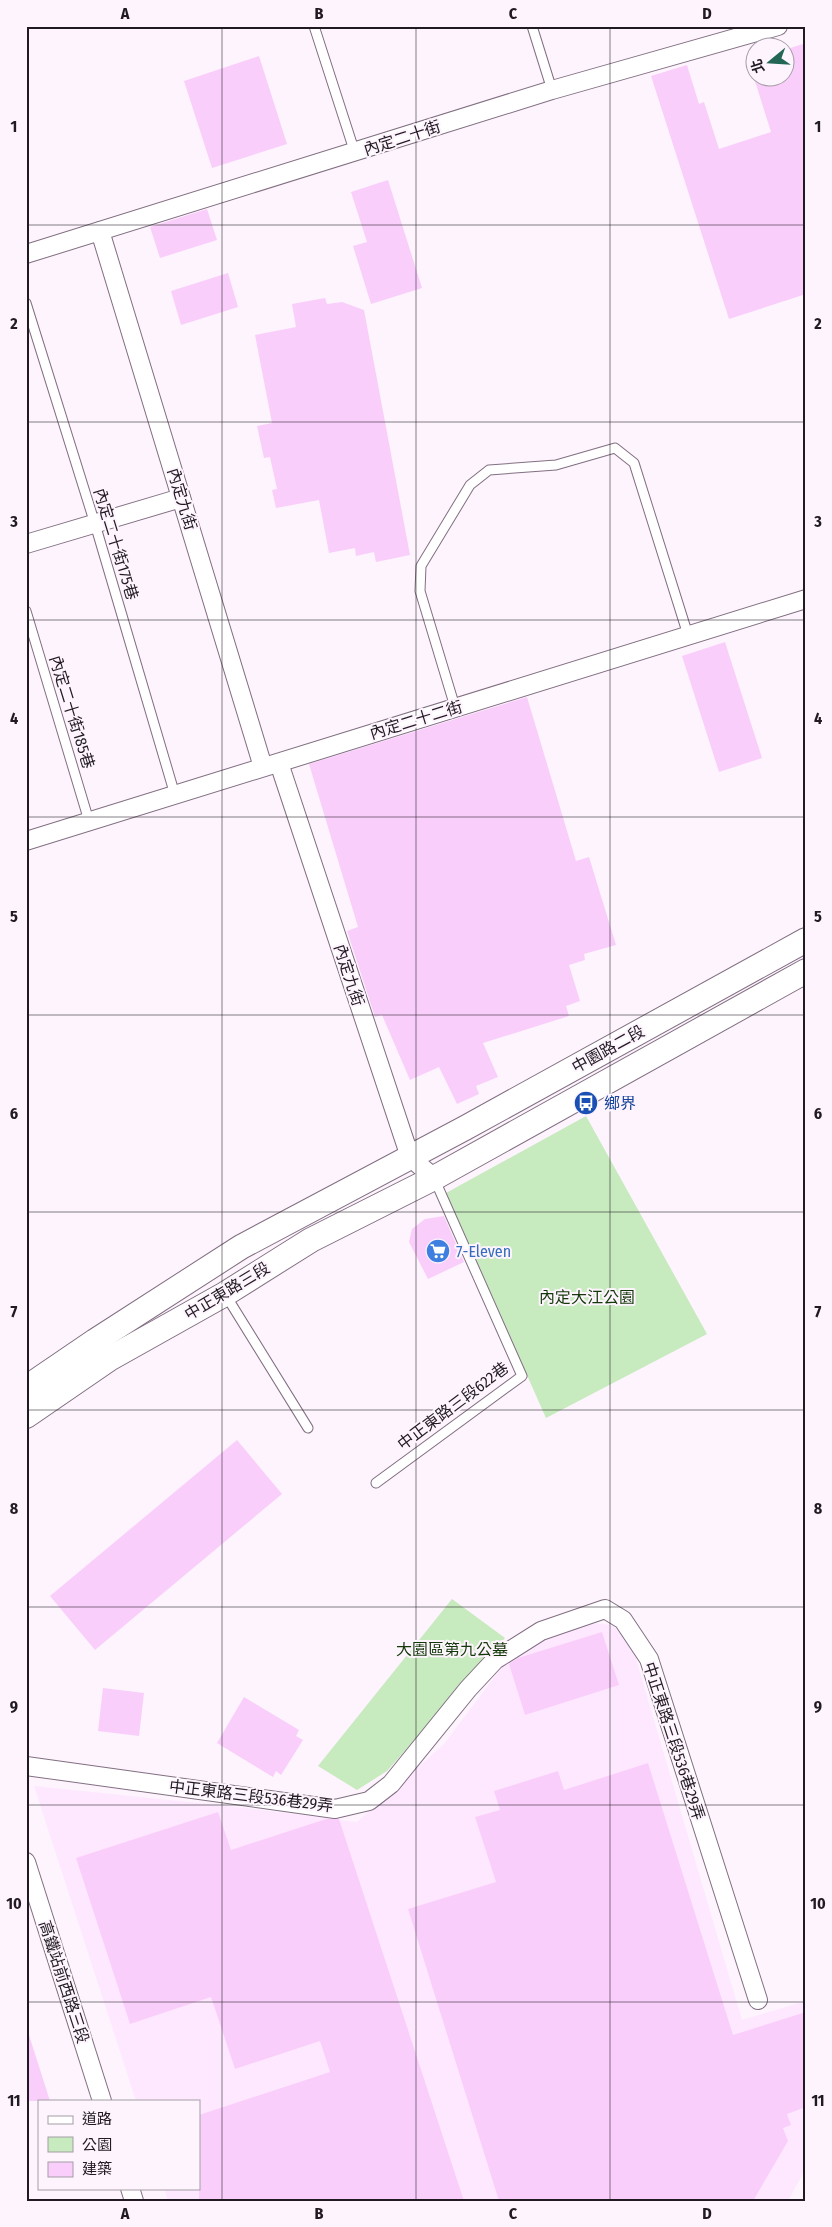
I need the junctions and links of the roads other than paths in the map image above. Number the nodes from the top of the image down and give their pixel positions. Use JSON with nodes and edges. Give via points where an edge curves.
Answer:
{"nodes":[{"id":1,"x":314,"y":26,"type":"edge"},
{"id":2,"x":532,"y":26,"type":"edge"},
{"id":3,"x":778,"y":26,"type":"edge"},
{"id":4,"x":552,"y":90,"type":"junction"},
{"id":5,"x":355,"y":153,"type":"junction"},
{"id":6,"x":100,"y":231,"type":"junction"},
{"id":7,"x":26,"y":254,"type":"edge"},
{"id":8,"x":26,"y":303,"type":"edge"},
{"id":9,"x":182,"y":498,"type":"junction"},
{"id":10,"x":95,"y":524,"type":"junction"},
{"id":11,"x":26,"y":544,"type":"edge"},
{"id":12,"x":806,"y":599,"type":"edge"},
{"id":13,"x":26,"y":611,"type":"edge"},
{"id":14,"x":688,"y":635,"type":"junction"},
{"id":15,"x":456,"y":708,"type":"junction"},
{"id":16,"x":271,"y":765,"type":"junction"},
{"id":17,"x":175,"y":794,"type":"junction"},
{"id":18,"x":89,"y":821,"type":"junction"},
{"id":19,"x":26,"y":841,"type":"edge"},
{"id":20,"x":806,"y":940,"type":"edge"},
{"id":21,"x":806,"y":971,"type":"edge"},
{"id":22,"x":410,"y":1157,"type":"junction"},
{"id":23,"x":434,"y":1178,"type":"junction"},
{"id":24,"x":225,"y":1294,"type":"junction"},
{"id":25,"x":26,"y":1388,"type":"edge"},
{"id":26,"x":26,"y":1416,"type":"edge"},
{"id":27,"x":308,"y":1428,"type":"dead end"},
{"id":28,"x":376,"y":1483,"type":"dead end"},
{"id":29,"x":26,"y":1766,"type":"edge"},
{"id":30,"x":26,"y":1862,"type":"edge"},
{"id":31,"x":758,"y":2000,"type":"dead end"},
{"id":32,"x":102,"y":2100,"type":"edge"}],
"edges":[{"from":1,"to":5,"type":"lane"},
{"from":2,"to":4,"type":"lane"},
{"from":3,"to":4,"type":"street","name":"內定二十街"},
{"from":4,"to":5,"type":"street","name":"內定二十街"},
{"from":5,"to":6,"type":"street","name":"內定二十街"},
{"from":6,"to":7,"type":"street","name":"內定二十街"},
{"from":6,"to":9,"type":"street","name":"內定九街"},
{"from":8,"to":10,"type":"lane","name":"內定二十街175巷"},
{"from":9,"to":10,"type":"street"},
{"from":9,"to":16,"type":"street","name":"內定九街"},
{"from":10,"to":11,"type":"street"},
{"from":10,"to":17,"type":"lane","name":"內定二十街175巷"},
{"from":12,"to":14,"type":"street","name":"內定二十二街"},
{"from":13,"to":18,"type":"lane","name":"內定二十街185巷"},
{"from":14,"to":15,"type":"street","name":"內定二十二街"},
{"from":14,"to":15,"type":"lane","via":[[634,463],[615,448],[556,465],[489,470],[470,485],[421,566],[419,578],[420,591]]},
{"from":15,"to":16,"type":"street","name":"內定二十二街"},
{"from":16,"to":17,"type":"street","name":"內定二十二街"},
{"from":16,"to":22,"type":"street","name":"內定九街"},
{"from":17,"to":18,"type":"street","name":"內定二十二街"},
{"from":18,"to":19,"type":"street","name":"內定二十二街"},
{"from":20,"to":22,"type":"main road","name":"中園路二段"},
{"from":21,"to":23,"type":"main road","name":"中園路二段"},
{"from":22,"to":23,"type":"street"},
{"from":22,"to":25,"type":"main road","name":"中園路二段","via":[[241,1247]]},
{"from":23,"to":24,"type":"main road","name":"中正東路三段","via":[[311,1240]]},
{"from":23,"to":28,"type":"lane","name":"中正東路三段622巷","via":[[522,1376]]},
{"from":24,"to":26,"type":"main road","name":"中正東路三段","via":[[109,1359]]},
{"from":24,"to":27,"type":"lane"},
{"from":29,"to":31,"type":"street","name":"中正東路三段536巷29弄","via":[[334,1809],[369,1801],[391,1784],[468,1688],[495,1660],[541,1631],[605,1609],[623,1620],[649,1659]]},
{"from":30,"to":32,"type":"street","name":"高鐵站前西路三段"}]}
